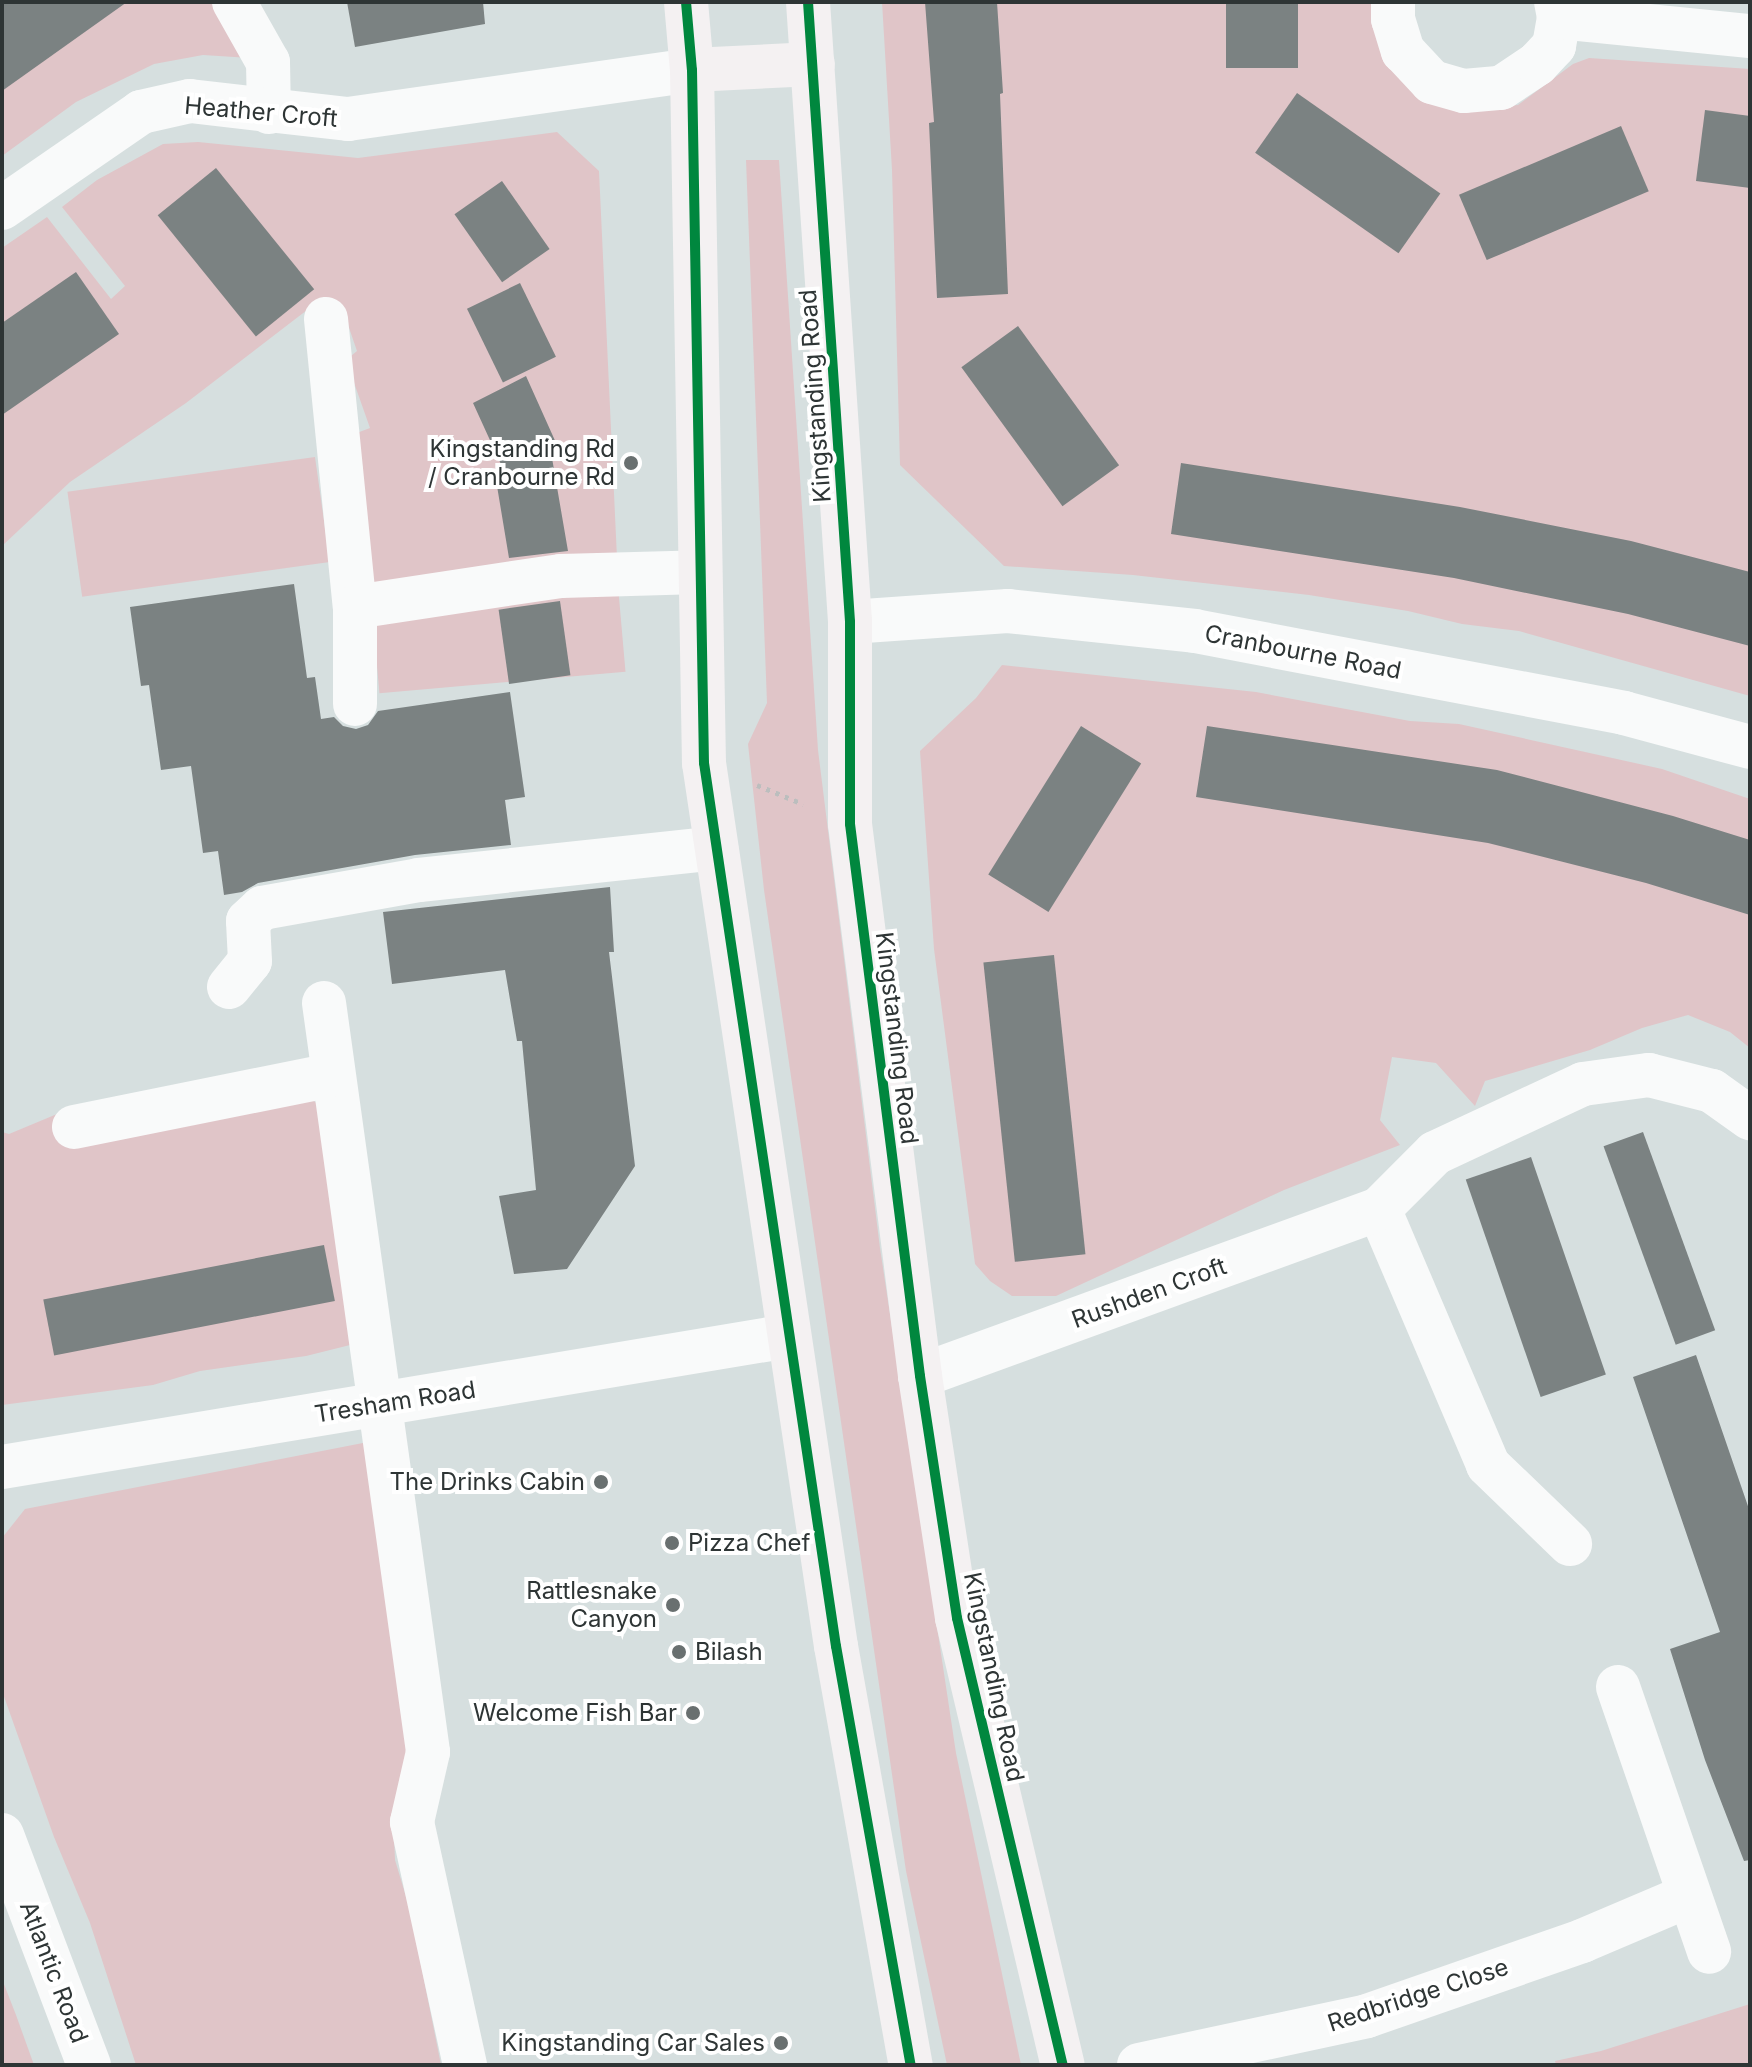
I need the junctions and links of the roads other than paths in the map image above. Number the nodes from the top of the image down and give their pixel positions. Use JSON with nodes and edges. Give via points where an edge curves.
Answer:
{"nodes":[{"id":1,"x":234,"y":2,"type":"edge"},
{"id":2,"x":686,"y":2,"type":"edge"},
{"id":3,"x":808,"y":2,"type":"edge"},
{"id":4,"x":1393,"y":2,"type":"edge"},
{"id":5,"x":1557,"y":10,"type":"edge"},
{"id":6,"x":1750,"y":36,"type":"edge"},
{"id":7,"x":813,"y":64,"type":"junction"},
{"id":8,"x":692,"y":70,"type":"junction"},
{"id":9,"x":269,"y":112,"type":"junction"},
{"id":10,"x":2,"y":208,"type":"edge"},
{"id":11,"x":326,"y":319,"type":"dead end"},
{"id":12,"x":700,"y":572,"type":"junction"},
{"id":13,"x":355,"y":607,"type":"junction"},
{"id":14,"x":850,"y":622,"type":"junction"},
{"id":15,"x":355,"y":704,"type":"dead end"},
{"id":16,"x":1750,"y":747,"type":"edge"},
{"id":17,"x":716,"y":848,"type":"junction"},
{"id":18,"x":229,"y":987,"type":"dead end"},
{"id":19,"x":324,"y":1003,"type":"dead end"},
{"id":20,"x":333,"y":1075,"type":"junction"},
{"id":21,"x":1750,"y":1118,"type":"edge"},
{"id":22,"x":74,"y":1127,"type":"dead end"},
{"id":23,"x":1379,"y":1209,"type":"junction"},
{"id":24,"x":788,"y":1336,"type":"junction"},
{"id":25,"x":920,"y":1376,"type":"junction"},
{"id":26,"x":378,"y":1405,"type":"junction"},
{"id":27,"x":2,"y":1467,"type":"edge"},
{"id":28,"x":1570,"y":1544,"type":"dead end"},
{"id":29,"x":1618,"y":1687,"type":"dead end"},
{"id":30,"x":2,"y":1835,"type":"edge"},
{"id":31,"x":1688,"y":1896,"type":"junction"},
{"id":32,"x":1709,"y":1952,"type":"dead end"},
{"id":33,"x":89,"y":2065,"type":"edge"},
{"id":34,"x":465,"y":2065,"type":"edge"},
{"id":35,"x":911,"y":2065,"type":"edge"},
{"id":36,"x":1063,"y":2065,"type":"edge"},
{"id":37,"x":1139,"y":2065,"type":"edge"}],
"edges":[{"from":1,"to":9,"type":"street","via":[[268,62]]},
{"from":2,"to":8,"type":"main road"},
{"from":3,"to":7,"type":"main road","name":"Kingstanding Road"},
{"from":4,"to":5,"type":"street","via":[[1403,51],[1432,82],[1464,91],[1501,88],[1537,64],[1554,46]]},
{"from":5,"to":6,"type":"street"},
{"from":7,"to":8,"type":"main road"},
{"from":7,"to":14,"type":"main road","name":"Kingstanding Road"},
{"from":8,"to":9,"type":"street","name":"Heather Croft","via":[[348,119]]},
{"from":8,"to":12,"type":"main road"},
{"from":9,"to":10,"type":"street","name":"Heather Croft","via":[[190,101],[141,112]]},
{"from":11,"to":13,"type":"street"},
{"from":12,"to":13,"type":"street","via":[[561,576]]},
{"from":12,"to":17,"type":"main road","via":[[704,763]]},
{"from":13,"to":15,"type":"street"},
{"from":14,"to":16,"type":"street","name":"Cranbourne Road","via":[[1008,611],[1195,631],[1624,713]]},
{"from":14,"to":25,"type":"main road","name":"Kingstanding Road","via":[[850,824]]},
{"from":17,"to":18,"type":"street","via":[[419,880],[262,908],[248,921],[250,961]]},
{"from":17,"to":24,"type":"main road"},
{"from":19,"to":20,"type":"street"},
{"from":20,"to":22,"type":"street"},
{"from":20,"to":26,"type":"street"},
{"from":21,"to":23,"type":"street","name":"Rushden Croft","via":[[1712,1091],[1649,1075],[1583,1084],[1435,1153]]},
{"from":23,"to":25,"type":"street","name":"Rushden Croft"},
{"from":23,"to":28,"type":"street","via":[[1488,1465]]},
{"from":24,"to":26,"type":"street","name":"Tresham Road"},
{"from":24,"to":35,"type":"main road","via":[[836,1646]]},
{"from":25,"to":36,"type":"main road","name":"Kingstanding Road","via":[[957,1618]]},
{"from":26,"to":27,"type":"street","name":"Tresham Road"},
{"from":26,"to":34,"type":"street","via":[[428,1752],[412,1822]]},
{"from":29,"to":31,"type":"street"},
{"from":30,"to":33,"type":"street","name":"Atlantic Road"},
{"from":31,"to":32,"type":"street"},
{"from":31,"to":37,"type":"street","name":"Redbridge Close","via":[[1582,1941],[1367,2016]]}]}
